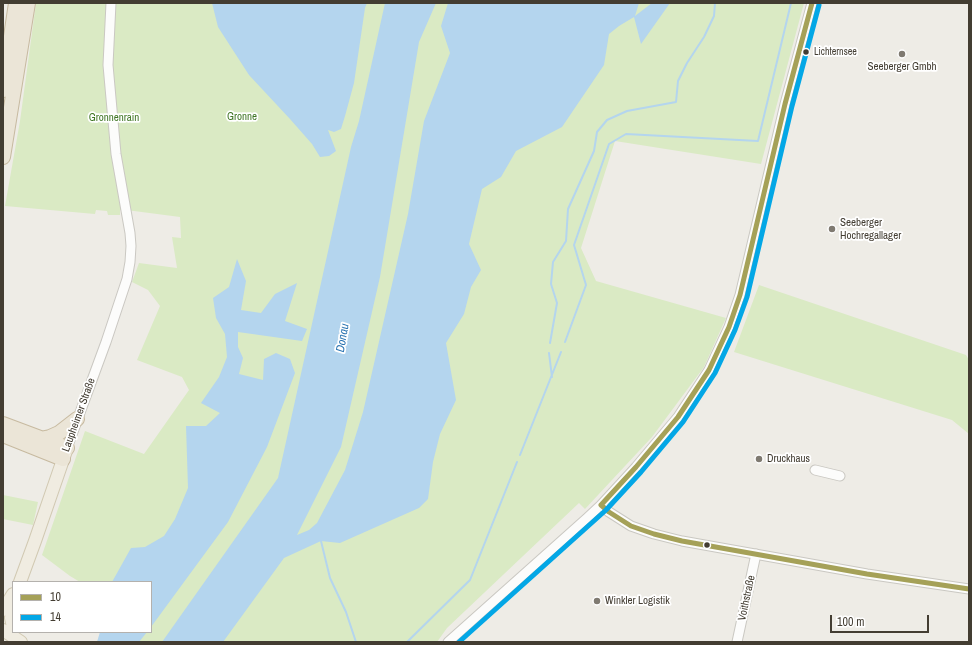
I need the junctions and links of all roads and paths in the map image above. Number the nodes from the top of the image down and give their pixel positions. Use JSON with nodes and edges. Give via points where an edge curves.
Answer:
{"nodes":[{"id":1,"x":16,"y":3,"type":"edge"},
{"id":2,"x":28,"y":3,"type":"edge"},
{"id":3,"x":111,"y":3,"type":"edge"},
{"id":4,"x":812,"y":3,"type":"edge"},
{"id":5,"x":3,"y":90,"type":"edge"},
{"id":6,"x":3,"y":157,"type":"edge"},
{"id":7,"x":77,"y":419,"type":"junction"},
{"id":8,"x":3,"y":424,"type":"edge"},
{"id":9,"x":3,"y":435,"type":"edge"},
{"id":10,"x":40,"y":439,"type":"junction"},
{"id":11,"x":65,"y":454,"type":"junction"},
{"id":12,"x":815,"y":470,"type":"dead end"},
{"id":13,"x":840,"y":476,"type":"dead end"},
{"id":14,"x":601,"y":505,"type":"junction"},
{"id":15,"x":756,"y":554,"type":"junction"},
{"id":16,"x":20,"y":581,"type":"edge"},
{"id":17,"x":969,"y":589,"type":"edge"},
{"id":18,"x":10,"y":600,"type":"edge"},
{"id":19,"x":3,"y":610,"type":"edge"},
{"id":20,"x":12,"y":622,"type":"edge"},
{"id":21,"x":3,"y":630,"type":"edge"},
{"id":22,"x":17,"y":633,"type":"edge"},
{"id":23,"x":22,"y":642,"type":"edge"},
{"id":24,"x":448,"y":642,"type":"edge"},
{"id":25,"x":738,"y":642,"type":"edge"}],
"edges":[{"from":1,"to":5,"type":"highway"},
{"from":2,"to":6,"type":"highway"},
{"from":3,"to":7,"type":"street","name":"Laupheimer Straße","via":[[108,65],[116,154],[131,246],[130,262],[104,349]]},
{"from":4,"to":14,"type":"street","via":[[785,104],[740,295],[729,327],[709,370],[678,418]]},
{"from":7,"to":10,"type":"highway","via":[[59,433]]},
{"from":7,"to":11,"type":"street","name":"Laupheimer Straße"},
{"from":8,"to":10,"type":"highway"},
{"from":9,"to":11,"type":"highway"},
{"from":10,"to":11,"type":"highway"},
{"from":11,"to":16,"type":"main road","name":"Laupheimer Straße"},
{"from":12,"to":13,"type":"street"},
{"from":14,"to":15,"type":"street","via":[[631,526],[654,534]]},
{"from":14,"to":24,"type":"street"},
{"from":15,"to":17,"type":"street"},
{"from":15,"to":25,"type":"street","name":"Voithstraße"},
{"from":18,"to":19,"type":"main road"},
{"from":18,"to":20,"type":"main road"},
{"from":21,"to":23,"type":"main road"},
{"from":22,"to":23,"type":"main road"}]}
